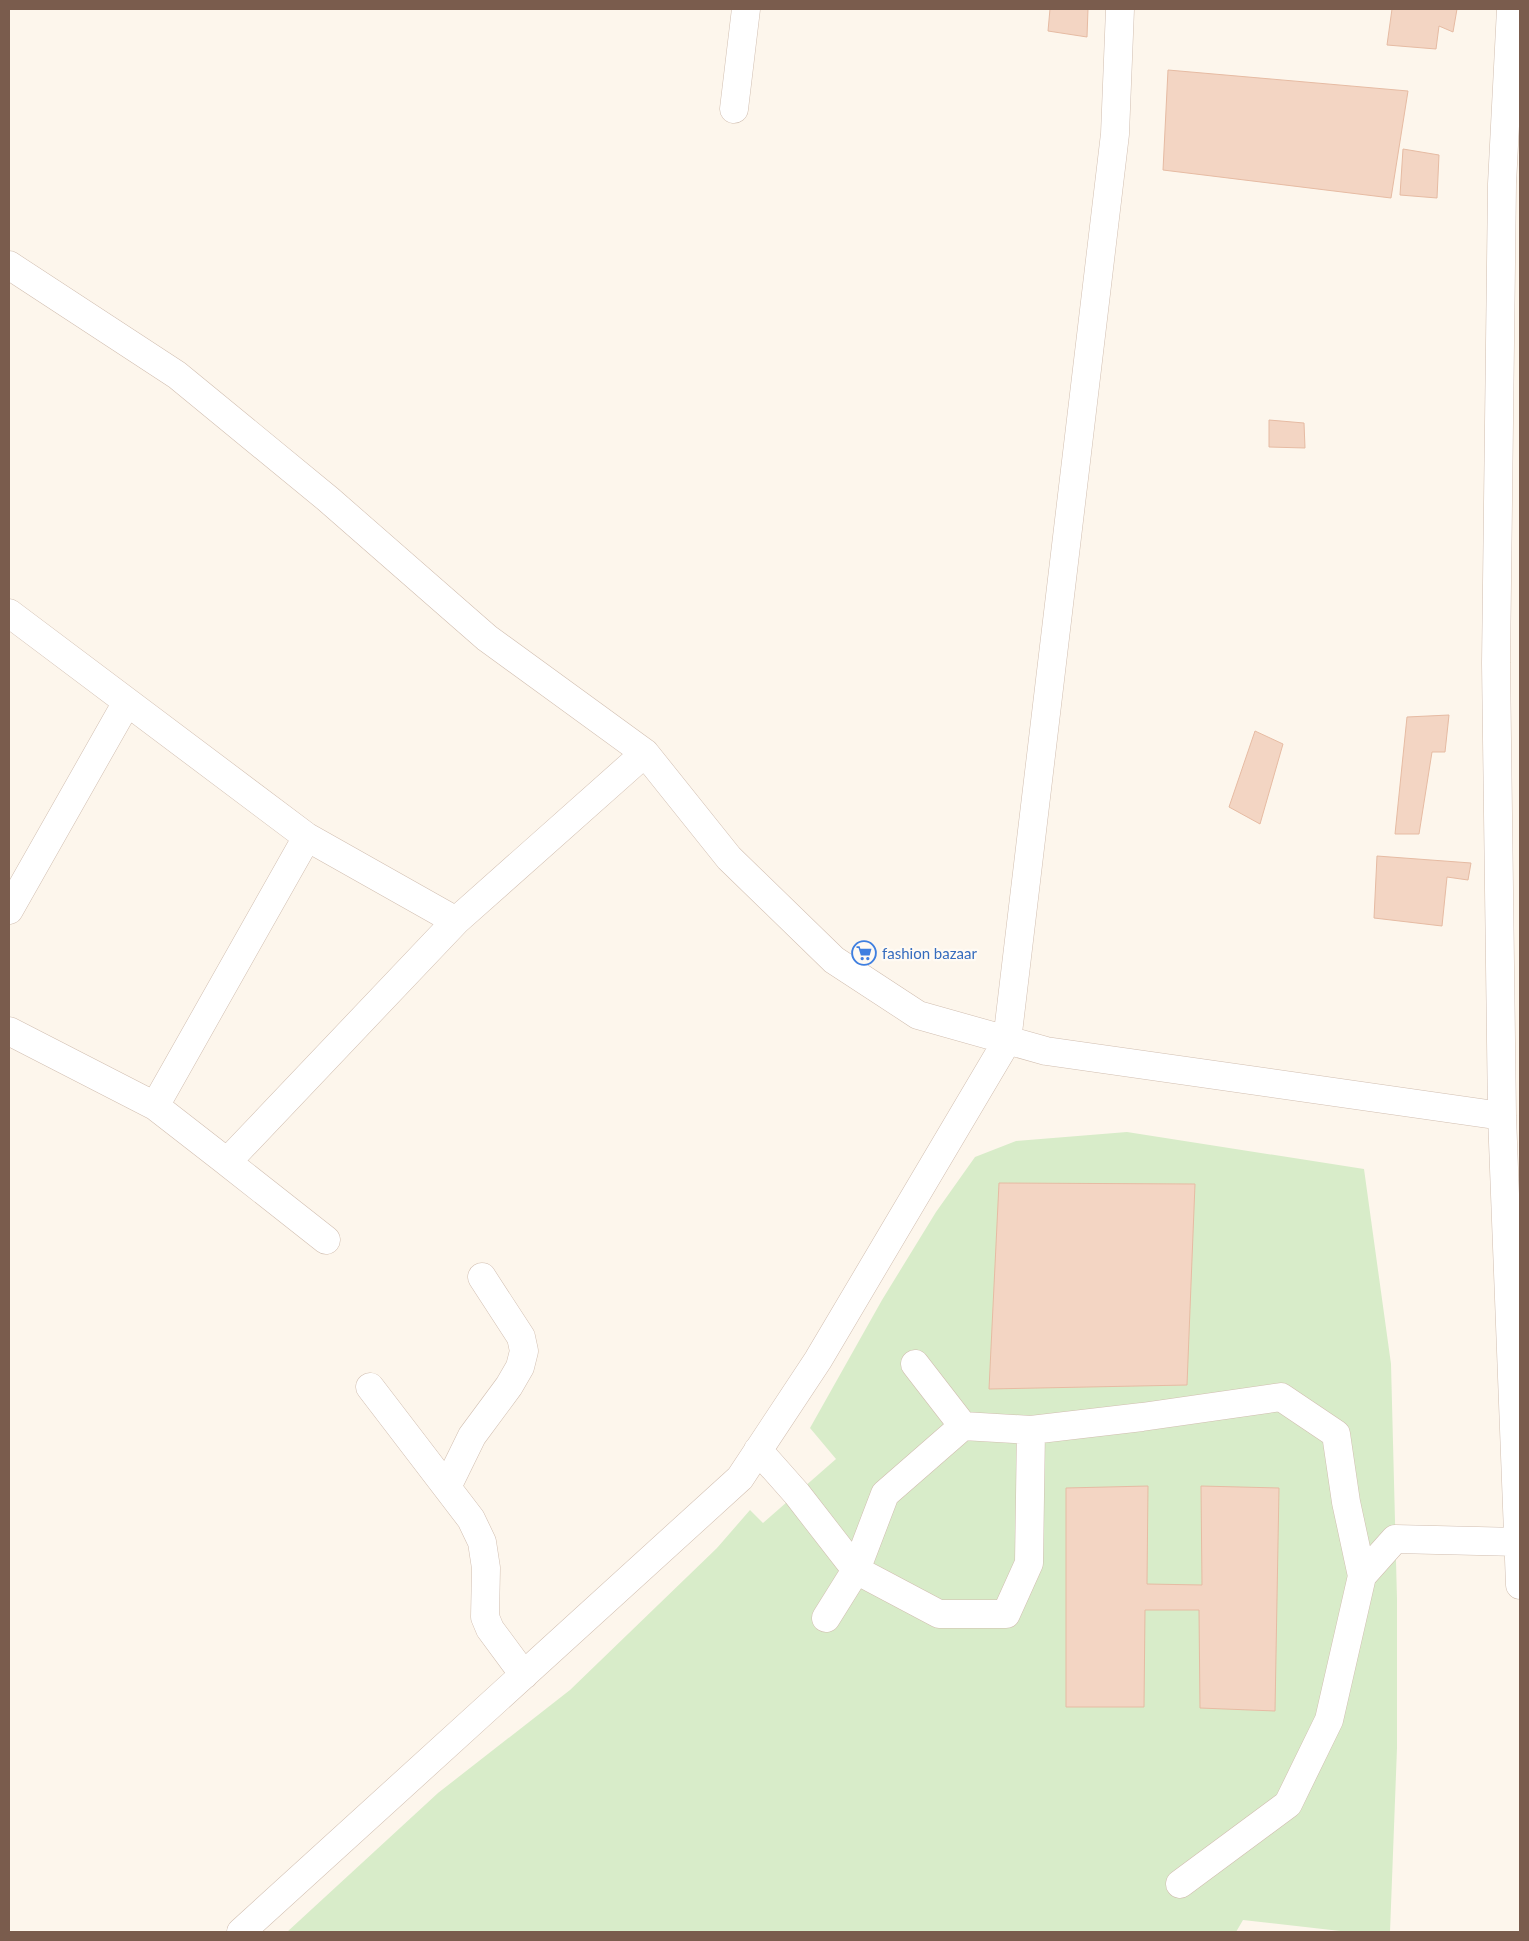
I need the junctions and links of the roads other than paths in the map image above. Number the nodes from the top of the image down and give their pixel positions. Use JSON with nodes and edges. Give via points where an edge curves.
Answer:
{"nodes":[{"id":1,"x":746,"y":9,"type":"edge"},
{"id":2,"x":1120,"y":9,"type":"edge"},
{"id":3,"x":1511,"y":9,"type":"edge"},
{"id":4,"x":734,"y":108,"type":"dead end"},
{"id":5,"x":9,"y":265,"type":"edge"},
{"id":6,"x":9,"y":613,"type":"edge"},
{"id":7,"x":127,"y":702,"type":"junction"},
{"id":8,"x":645,"y":753,"type":"junction"},
{"id":9,"x":307,"y":837,"type":"junction"},
{"id":10,"x":9,"y":910,"type":"edge"},
{"id":11,"x":456,"y":922,"type":"junction"},
{"id":12,"x":9,"y":1031,"type":"edge"},
{"id":13,"x":1007,"y":1041,"type":"junction"},
{"id":14,"x":155,"y":1106,"type":"junction"},
{"id":15,"x":1502,"y":1116,"type":"junction"},
{"id":16,"x":226,"y":1162,"type":"junction"},
{"id":17,"x":326,"y":1240,"type":"dead end"},
{"id":18,"x":482,"y":1277,"type":"dead end"},
{"id":19,"x":915,"y":1364,"type":"dead end"},
{"id":20,"x":370,"y":1387,"type":"dead end"},
{"id":21,"x":963,"y":1426,"type":"junction"},
{"id":22,"x":1032,"y":1430,"type":"junction"},
{"id":23,"x":758,"y":1450,"type":"junction"},
{"id":24,"x":447,"y":1487,"type":"junction"},
{"id":25,"x":1519,"y":1542,"type":"junction"},
{"id":26,"x":856,"y":1570,"type":"junction"},
{"id":27,"x":1362,"y":1576,"type":"junction"},
{"id":28,"x":1520,"y":1585,"type":"edge"},
{"id":29,"x":826,"y":1618,"type":"dead end"},
{"id":30,"x":524,"y":1675,"type":"junction"},
{"id":31,"x":1180,"y":1884,"type":"dead end"},
{"id":32,"x":241,"y":1932,"type":"edge"}],
"edges":[{"from":1,"to":4,"type":"street"},
{"from":2,"to":13,"type":"street","via":[[1115,134]]},
{"from":3,"to":15,"type":"street","via":[[1502,184],[1496,663]]},
{"from":5,"to":8,"type":"street","via":[[177,375],[328,499],[487,638]]},
{"from":6,"to":7,"type":"street"},
{"from":7,"to":9,"type":"street"},
{"from":7,"to":10,"type":"street"},
{"from":8,"to":11,"type":"street"},
{"from":8,"to":13,"type":"street","via":[[729,858],[834,960],[918,1015]]},
{"from":9,"to":11,"type":"street"},
{"from":9,"to":14,"type":"street"},
{"from":11,"to":16,"type":"street"},
{"from":12,"to":14,"type":"street"},
{"from":13,"to":15,"type":"street","via":[[1046,1051]]},
{"from":13,"to":23,"type":"street","via":[[818,1360]]},
{"from":14,"to":16,"type":"street"},
{"from":15,"to":25,"type":"street"},
{"from":16,"to":17,"type":"street"},
{"from":18,"to":24,"type":"street","via":[[521,1337],[524,1351],[520,1367],[472,1436]]},
{"from":19,"to":21,"type":"street"},
{"from":20,"to":24,"type":"street"},
{"from":21,"to":22,"type":"street"},
{"from":21,"to":26,"type":"street","via":[[885,1494]]},
{"from":22,"to":26,"type":"street","via":[[1029,1563],[1006,1614],[939,1614]]},
{"from":22,"to":27,"type":"street","via":[[1281,1397],[1336,1434]]},
{"from":23,"to":26,"type":"street"},
{"from":23,"to":30,"type":"street","via":[[740,1478]]},
{"from":24,"to":30,"type":"street","via":[[471,1519],[482,1542],[486,1568],[485,1618]]},
{"from":25,"to":27,"type":"street","via":[[1395,1539]]},
{"from":25,"to":28,"type":"street"},
{"from":26,"to":29,"type":"street"},
{"from":27,"to":31,"type":"street","via":[[1328,1720],[1288,1804]]},
{"from":30,"to":32,"type":"street"}]}
